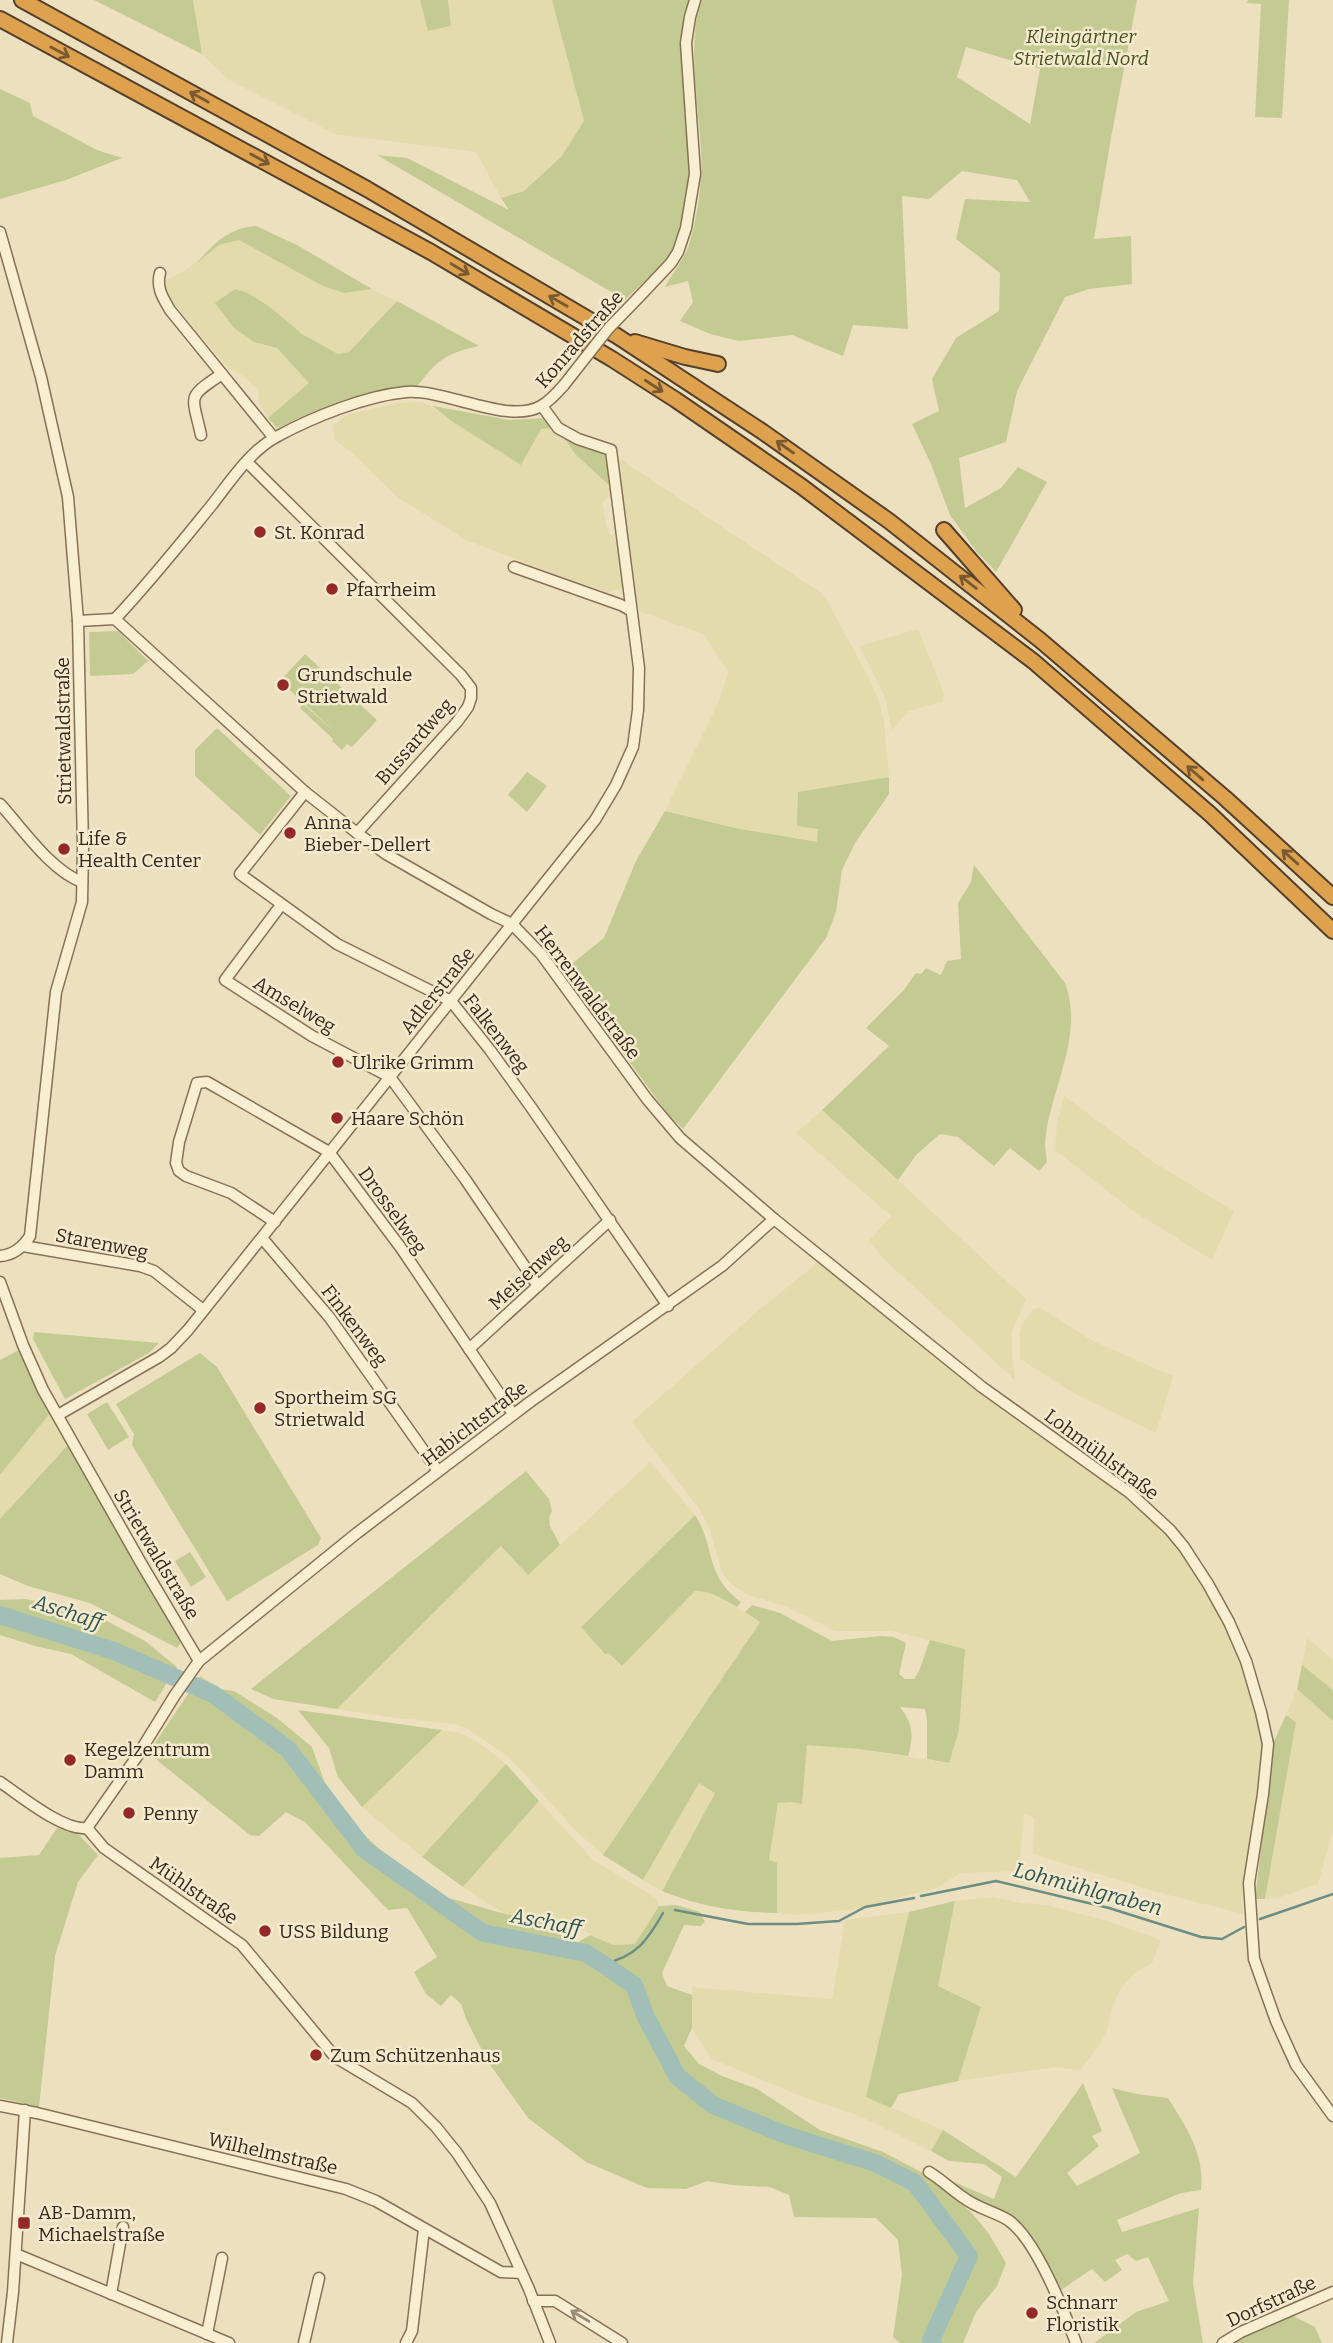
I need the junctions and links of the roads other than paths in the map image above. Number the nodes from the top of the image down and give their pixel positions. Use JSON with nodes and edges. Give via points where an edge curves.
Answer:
{"nodes":[{"id":1,"x":22,"y":0,"type":"edge"},
{"id":2,"x":695,"y":0,"type":"edge"},
{"id":3,"x":0,"y":19,"type":"edge"},
{"id":4,"x":0,"y":232,"type":"edge"},
{"id":5,"x":160,"y":273,"type":"dead end"},
{"id":6,"x":617,"y":336,"type":"junction"},
{"id":7,"x":718,"y":363,"type":"dead end"},
{"id":8,"x":222,"y":374,"type":"junction"},
{"id":9,"x":542,"y":406,"type":"junction"},
{"id":10,"x":201,"y":435,"type":"dead end"},
{"id":11,"x":274,"y":438,"type":"junction"},
{"id":12,"x":247,"y":462,"type":"junction"},
{"id":13,"x":944,"y":530,"type":"dead end"},
{"id":14,"x":514,"y":567,"type":"dead end"},
{"id":15,"x":630,"y":610,"type":"junction"},
{"id":16,"x":115,"y":619,"type":"junction"},
{"id":17,"x":78,"y":621,"type":"junction"},
{"id":18,"x":1040,"y":640,"type":"junction"},
{"id":19,"x":305,"y":792,"type":"junction"},
{"id":20,"x":0,"y":804,"type":"edge"},
{"id":21,"x":357,"y":833,"type":"junction"},
{"id":22,"x":82,"y":882,"type":"junction"},
{"id":23,"x":1333,"y":897,"type":"edge"},
{"id":24,"x":281,"y":905,"type":"junction"},
{"id":25,"x":512,"y":924,"type":"junction"},
{"id":26,"x":1333,"y":931,"type":"edge"},
{"id":27,"x":451,"y":1001,"type":"junction"},
{"id":28,"x":390,"y":1077,"type":"junction"},
{"id":29,"x":329,"y":1152,"type":"junction"},
{"id":30,"x":774,"y":1219,"type":"junction"},
{"id":31,"x":610,"y":1220,"type":"junction"},
{"id":32,"x":275,"y":1222,"type":"junction"},
{"id":33,"x":262,"y":1238,"type":"junction"},
{"id":34,"x":23,"y":1246,"type":"junction"},
{"id":35,"x":0,"y":1256,"type":"edge"},
{"id":36,"x":846,"y":1276,"type":"joint"},
{"id":37,"x":0,"y":1282,"type":"edge"},
{"id":38,"x":538,"y":1286,"type":"junction"},
{"id":39,"x":668,"y":1306,"type":"junction"},
{"id":40,"x":203,"y":1310,"type":"junction"},
{"id":41,"x":469,"y":1349,"type":"junction"},
{"id":42,"x":513,"y":1414,"type":"junction"},
{"id":43,"x":58,"y":1415,"type":"junction"},
{"id":44,"x":438,"y":1471,"type":"junction"},
{"id":45,"x":199,"y":1661,"type":"junction"},
{"id":46,"x":0,"y":1782,"type":"edge"},
{"id":47,"x":87,"y":1828,"type":"junction"},
{"id":48,"x":0,"y":2106,"type":"edge"},
{"id":49,"x":25,"y":2110,"type":"junction"},
{"id":50,"x":1333,"y":2116,"type":"edge"},
{"id":51,"x":929,"y":2172,"type":"dead end"},
{"id":52,"x":123,"y":2227,"type":"dead end"},
{"id":53,"x":424,"y":2229,"type":"junction"},
{"id":54,"x":16,"y":2254,"type":"junction"},
{"id":55,"x":222,"y":2258,"type":"dead end"},
{"id":56,"x":521,"y":2273,"type":"junction"},
{"id":57,"x":319,"y":2278,"type":"dead end"},
{"id":58,"x":1333,"y":2292,"type":"edge"},
{"id":59,"x":111,"y":2294,"type":"junction"},
{"id":60,"x":533,"y":2301,"type":"junction"},
{"id":61,"x":207,"y":2334,"type":"junction"},
{"id":62,"x":7,"y":2343,"type":"edge"},
{"id":63,"x":229,"y":2343,"type":"edge"},
{"id":64,"x":304,"y":2343,"type":"edge"},
{"id":65,"x":406,"y":2343,"type":"edge"},
{"id":66,"x":550,"y":2343,"type":"edge"},
{"id":67,"x":622,"y":2343,"type":"edge"},
{"id":68,"x":1076,"y":2343,"type":"edge"},
{"id":69,"x":1223,"y":2343,"type":"edge"}],
"edges":[{"from":6,"to":1,"type":"highway","one_way":true,"via":[[367,189]]},
{"from":2,"to":9,"type":"street","name":"Konradstraße","bridge":true,"via":[[686,43],[695,174],[678,252]]},
{"from":3,"to":26,"type":"highway","one_way":true,"via":[[431,252],[612,359],[802,486],[1032,661],[1209,814]]},
{"from":4,"to":17,"type":"street","name":"Strietwaldstraße","via":[[41,377],[65,485]]},
{"from":5,"to":8,"type":"street","via":[[158,282],[170,310]]},
{"from":6,"to":7,"type":"highway"},
{"from":18,"to":6,"type":"highway","one_way":true,"via":[[826,476]]},
{"from":8,"to":10,"type":"street","via":[[197,391],[193,401]]},
{"from":8,"to":11,"type":"street"},
{"from":9,"to":11,"type":"street","name":"Konradstraße","via":[[504,411],[440,394],[406,393],[370,399]]},
{"from":9,"to":15,"type":"street","name":"Adlerstraße","via":[[558,428],[611,450]]},
{"from":11,"to":12,"type":"street","name":"Konradstraße"},
{"from":12,"to":16,"type":"street","name":"Konradstraße"},
{"from":12,"to":21,"type":"street","name":"Bussardweg","via":[[471,688],[471,698],[457,722]]},
{"from":13,"to":18,"type":"highway"},
{"from":14,"to":15,"type":"street"},
{"from":15,"to":25,"type":"street","name":"Adlerstraße","via":[[639,668],[633,747],[595,821]]},
{"from":16,"to":17,"type":"street"},
{"from":16,"to":19,"type":"street","name":"Herrenwaldstraße"},
{"from":17,"to":22,"type":"street","name":"Strietwaldstraße"},
{"from":23,"to":18,"type":"highway","one_way":true},
{"from":19,"to":21,"type":"street","name":"Herrenwaldstraße"},
{"from":19,"to":24,"type":"street","name":"Falkenweg","via":[[240,874]]},
{"from":20,"to":22,"type":"street","via":[[55,865]]},
{"from":21,"to":25,"type":"street","name":"Herrenwaldstraße"},
{"from":22,"to":34,"type":"street","name":"Strietwaldstraße","via":[[79,913],[56,992],[30,1236]]},
{"from":24,"to":27,"type":"street","name":"Falkenweg","via":[[337,944]]},
{"from":24,"to":28,"type":"street","name":"Amselweg","via":[[225,980],[312,1037]]},
{"from":25,"to":27,"type":"street","name":"Adlerstraße"},
{"from":25,"to":30,"type":"street","name":"Herrenwaldstraße","via":[[541,954],[680,1138]]},
{"from":27,"to":28,"type":"street","name":"Adlerstraße"},
{"from":27,"to":31,"type":"street","name":"Falkenweg"},
{"from":28,"to":29,"type":"street","name":"Adlerstraße"},
{"from":28,"to":38,"type":"street","name":"Amselweg"},
{"from":29,"to":32,"type":"street","name":"Adlerstraße"},
{"from":29,"to":32,"type":"street","name":"Drosselweg","via":[[206,1082],[197,1083],[179,1142],[179,1171],[231,1194]]},
{"from":29,"to":41,"type":"street","name":"Drosselweg"},
{"from":30,"to":36,"type":"street","name":"Herrenwaldstraße"},
{"from":30,"to":39,"type":"street","name":"Habichtstraße"},
{"from":31,"to":38,"type":"street","name":"Meisenweg"},
{"from":31,"to":39,"type":"street","name":"Falkenweg"},
{"from":32,"to":33,"type":"street","name":"Adlerstraße"},
{"from":33,"to":40,"type":"street","name":"Adlerstraße"},
{"from":33,"to":44,"type":"street","name":"Finkenweg","via":[[330,1318]]},
{"from":34,"to":35,"type":"street"},
{"from":34,"to":40,"type":"street","name":"Starenweg","via":[[140,1266],[154,1271]]},
{"from":36,"to":50,"type":"street","name":"Lohmühlstraße","via":[[982,1387],[1130,1493],[1170,1530],[1208,1584],[1246,1661],[1268,1744],[1249,1884],[1254,1959],[1296,2065]]},
{"from":37,"to":43,"type":"street","name":"Strietwaldstraße","via":[[23,1345]]},
{"from":38,"to":41,"type":"street","name":"Meisenweg"},
{"from":39,"to":42,"type":"street","name":"Habichtstraße"},
{"from":40,"to":43,"type":"street","name":"Adlerstraße","via":[[159,1357]]},
{"from":41,"to":42,"type":"street","name":"Drosselweg"},
{"from":42,"to":44,"type":"street","name":"Habichtstraße"},
{"from":43,"to":45,"type":"street","name":"Strietwaldstraße"},
{"from":44,"to":45,"type":"street","name":"Habichtstraße"},
{"from":45,"to":47,"type":"street"},
{"from":46,"to":47,"type":"street","via":[[64,1823]]},
{"from":47,"to":56,"type":"street","name":"Mühlstraße","via":[[104,1848],[242,1945],[335,2057],[412,2103],[436,2127],[491,2203]]},
{"from":48,"to":49,"type":"street","name":"Wilhelmstraße"},
{"from":49,"to":53,"type":"street","name":"Wilhelmstraße","via":[[346,2189]]},
{"from":49,"to":54,"type":"street"},
{"from":51,"to":68,"type":"street","via":[[987,2212],[1008,2220],[1022,2234],[1038,2255]]},
{"from":52,"to":59,"type":"street"},
{"from":53,"to":56,"type":"street","name":"Wilhelmstraße","via":[[501,2272]]},
{"from":53,"to":65,"type":"street","via":[[412,2331]]},
{"from":54,"to":59,"type":"street"},
{"from":54,"to":62,"type":"street"},
{"from":55,"to":61,"type":"street"},
{"from":56,"to":60,"type":"street","name":"Mühlstraße"},
{"from":57,"to":64,"type":"street"},
{"from":58,"to":69,"type":"street","name":"Dorfstraße"},
{"from":59,"to":61,"type":"street"},
{"from":60,"to":66,"type":"street","name":"Mühlstraße"},
{"from":67,"to":60,"type":"street","one_way":true,"via":[[555,2301]]},
{"from":61,"to":63,"type":"street"}]}
